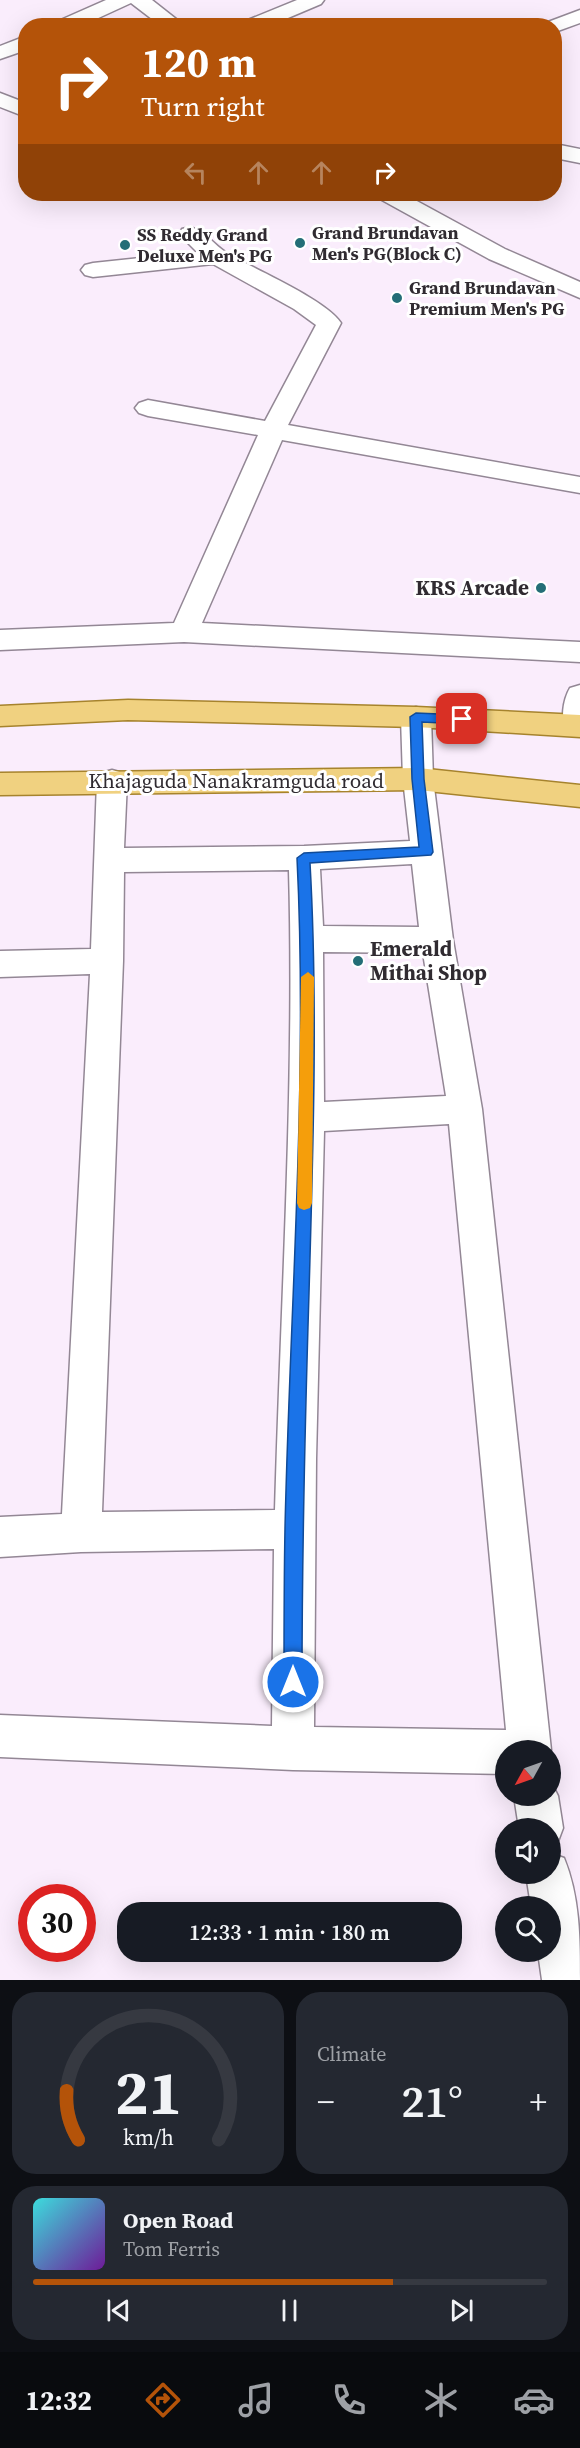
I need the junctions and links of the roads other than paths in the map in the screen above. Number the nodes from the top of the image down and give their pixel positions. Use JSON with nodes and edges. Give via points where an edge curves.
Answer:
{"nodes":[{"id":1,"x":123,"y":0,"type":"edge"},
{"id":2,"x":139,"y":0,"type":"edge"},
{"id":3,"x":314,"y":0,"type":"edge"},
{"id":4,"x":580,"y":16,"type":"edge"},
{"id":5,"x":81,"y":18,"type":"edge"},
{"id":6,"x":164,"y":18,"type":"edge"},
{"id":7,"x":270,"y":18,"type":"edge"},
{"id":8,"x":562,"y":23,"type":"edge"},
{"id":9,"x":18,"y":45,"type":"edge"},
{"id":10,"x":0,"y":53,"type":"edge"},
{"id":11,"x":0,"y":99,"type":"edge"},
{"id":12,"x":18,"y":107,"type":"edge"},
{"id":13,"x":562,"y":152,"type":"edge"},
{"id":14,"x":580,"y":156,"type":"edge"},
{"id":15,"x":401,"y":201,"type":"edge"},
{"id":16,"x":190,"y":234,"type":"dead end"},
{"id":17,"x":217,"y":257,"type":"junction"},
{"id":18,"x":93,"y":270,"type":"dead end"},
{"id":19,"x":580,"y":291,"type":"edge"},
{"id":20,"x":148,"y":408,"type":"dead end"},
{"id":21,"x":273,"y":430,"type":"junction"},
{"id":22,"x":580,"y":485,"type":"edge"},
{"id":23,"x":184,"y":632,"type":"junction"},
{"id":24,"x":0,"y":640,"type":"edge"},
{"id":25,"x":580,"y":652,"type":"edge"},
{"id":26,"x":580,"y":695,"type":"edge"},
{"id":27,"x":0,"y":716,"type":"edge"},
{"id":28,"x":416,"y":717,"type":"junction"},
{"id":29,"x":578,"y":726,"type":"edge"},
{"id":30,"x":418,"y":779,"type":"junction"},
{"id":31,"x":112,"y":781,"type":"junction"},
{"id":32,"x":0,"y":784,"type":"edge"},
{"id":33,"x":580,"y":796,"type":"edge"},
{"id":34,"x":426,"y":852,"type":"junction"},
{"id":35,"x":304,"y":858,"type":"junction"},
{"id":36,"x":108,"y":860,"type":"junction"},
{"id":37,"x":308,"y":939,"type":"junction"},
{"id":38,"x":437,"y":940,"type":"junction"},
{"id":39,"x":106,"y":961,"type":"junction"},
{"id":40,"x":0,"y":964,"type":"edge"},
{"id":41,"x":465,"y":1109,"type":"junction"},
{"id":42,"x":307,"y":1117,"type":"junction"},
{"id":43,"x":294,"y":1528,"type":"junction"},
{"id":44,"x":81,"y":1532,"type":"junction"},
{"id":45,"x":0,"y":1537,"type":"edge"},
{"id":46,"x":0,"y":1736,"type":"edge"},
{"id":47,"x":528,"y":1740,"type":"edge"},
{"id":48,"x":292,"y":1748,"type":"junction"},
{"id":49,"x":495,"y":1752,"type":"edge"},
{"id":50,"x":550,"y":1884,"type":"edge"},
{"id":51,"x":565,"y":1980,"type":"edge"}],
"edges":[{"from":1,"to":5,"type":"street"},
{"from":2,"to":6,"type":"street"},
{"from":3,"to":7,"type":"street"},
{"from":4,"to":8,"type":"street"},
{"from":9,"to":10,"type":"street"},
{"from":11,"to":12,"type":"street"},
{"from":13,"to":14,"type":"street"},
{"from":15,"to":19,"type":"street","via":[[497,254]]},
{"from":16,"to":17,"type":"street"},
{"from":17,"to":18,"type":"street"},
{"from":17,"to":21,"type":"street","via":[[329,323]]},
{"from":20,"to":21,"type":"street"},
{"from":21,"to":22,"type":"street"},
{"from":21,"to":23,"type":"street"},
{"from":23,"to":24,"type":"street"},
{"from":23,"to":25,"type":"street"},
{"from":26,"to":29,"type":"street"},
{"from":27,"to":28,"type":"main road","via":[[128,710]]},
{"from":28,"to":29,"type":"main road"},
{"from":28,"to":30,"type":"street"},
{"from":30,"to":31,"type":"main road","name":"Khajaguda Nanakramguda road"},
{"from":30,"to":33,"type":"main road","name":"Khajaguda Nanakramguda road"},
{"from":30,"to":34,"type":"street"},
{"from":31,"to":32,"type":"main road","name":"Khajaguda Nanakramguda road"},
{"from":31,"to":36,"type":"street"},
{"from":34,"to":35,"type":"street"},
{"from":34,"to":38,"type":"street"},
{"from":35,"to":36,"type":"street"},
{"from":35,"to":37,"type":"street"},
{"from":36,"to":39,"type":"street"},
{"from":37,"to":38,"type":"street"},
{"from":37,"to":42,"type":"street"},
{"from":38,"to":41,"type":"street"},
{"from":39,"to":40,"type":"street"},
{"from":39,"to":44,"type":"street"},
{"from":41,"to":42,"type":"street"},
{"from":41,"to":47,"type":"street"},
{"from":42,"to":43,"type":"street"},
{"from":43,"to":44,"type":"street"},
{"from":43,"to":48,"type":"street"},
{"from":44,"to":45,"type":"street"},
{"from":46,"to":48,"type":"street"},
{"from":48,"to":49,"type":"street"},
{"from":50,"to":51,"type":"street"}]}
